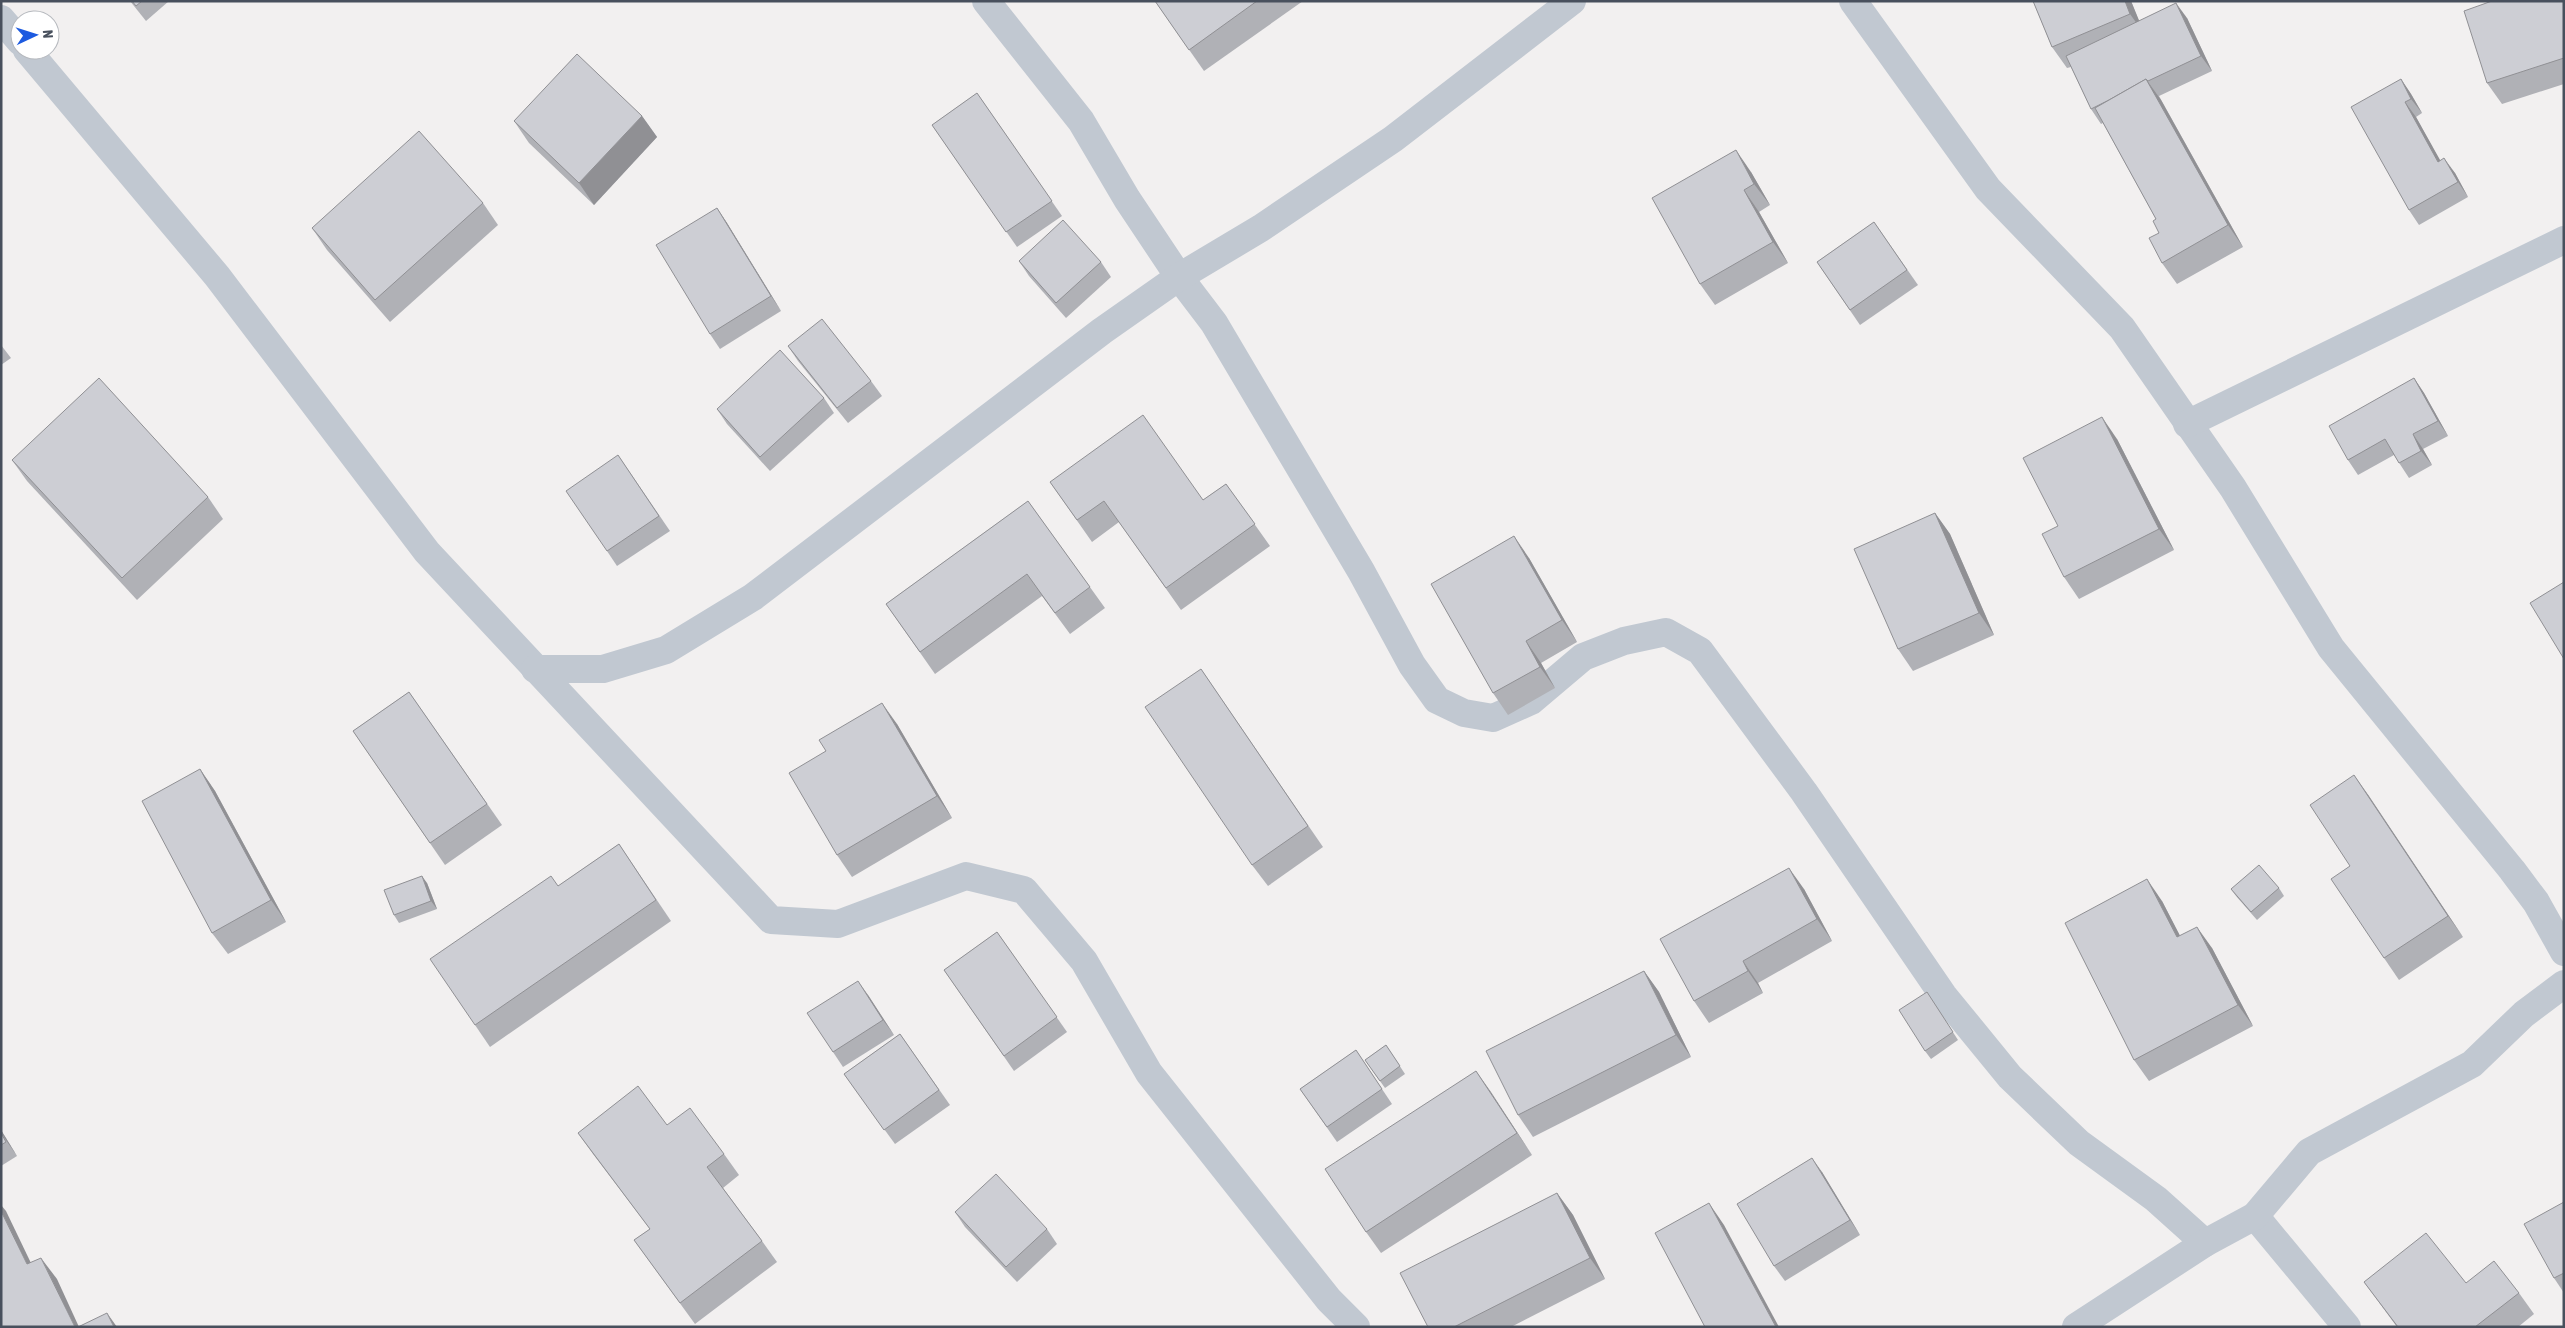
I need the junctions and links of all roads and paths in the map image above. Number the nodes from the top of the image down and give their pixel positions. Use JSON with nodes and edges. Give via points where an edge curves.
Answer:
{"nodes":[{"id":1,"x":986,"y":1,"type":"edge"},
{"id":2,"x":1572,"y":1,"type":"edge"},
{"id":3,"x":1853,"y":1,"type":"edge"},
{"id":4,"x":1,"y":19,"type":"edge"},
{"id":5,"x":10,"y":29,"type":"edge"},
{"id":6,"x":36,"y":60,"type":"edge"},
{"id":7,"x":2564,"y":240,"type":"edge"},
{"id":8,"x":1179,"y":277,"type":"junction"},
{"id":9,"x":2188,"y":424,"type":"junction"},
{"id":10,"x":535,"y":670,"type":"junction"},
{"id":11,"x":2564,"y":952,"type":"edge"},
{"id":12,"x":2564,"y":984,"type":"edge"},
{"id":13,"x":2255,"y":1216,"type":"junction"},
{"id":14,"x":2206,"y":1243,"type":"junction"},
{"id":15,"x":1356,"y":1327,"type":"edge"},
{"id":16,"x":2076,"y":1327,"type":"edge"},
{"id":17,"x":2347,"y":1327,"type":"edge"}],
"edges":[{"from":1,"to":8,"type":"street","via":[[1081,121],[1127,199]]},
{"from":2,"to":8,"type":"street","via":[[1393,139],[1261,228]]},
{"from":3,"to":9,"type":"street","via":[[1988,189],[2122,328]]},
{"from":4,"to":5,"type":"street"},
{"from":6,"to":10,"type":"street","via":[[217,276],[427,552]]},
{"from":7,"to":9,"type":"street"},
{"from":8,"to":10,"type":"street","via":[[1095,336],[753,597],[666,650],[603,669]]},
{"from":8,"to":14,"type":"street","via":[[1214,323],[1361,571],[1412,665],[1436,700],[1464,713],[1493,718],[1531,701],[1583,657],[1624,641],[1666,632],[1700,651],[1804,792],[1943,995],[2010,1077],[2079,1143],[2156,1199]]},
{"from":9,"to":11,"type":"street","via":[[2233,488],[2332,648],[2512,870],[2536,902]]},
{"from":10,"to":15,"type":"street","via":[[771,920],[838,924],[966,876],[1024,890],[1084,961],[1149,1073],[1329,1300]]},
{"from":12,"to":13,"type":"street","via":[[2524,1014],[2472,1064],[2310,1152]]},
{"from":13,"to":14,"type":"street"},
{"from":13,"to":17,"type":"street"},
{"from":14,"to":16,"type":"street"}]}
